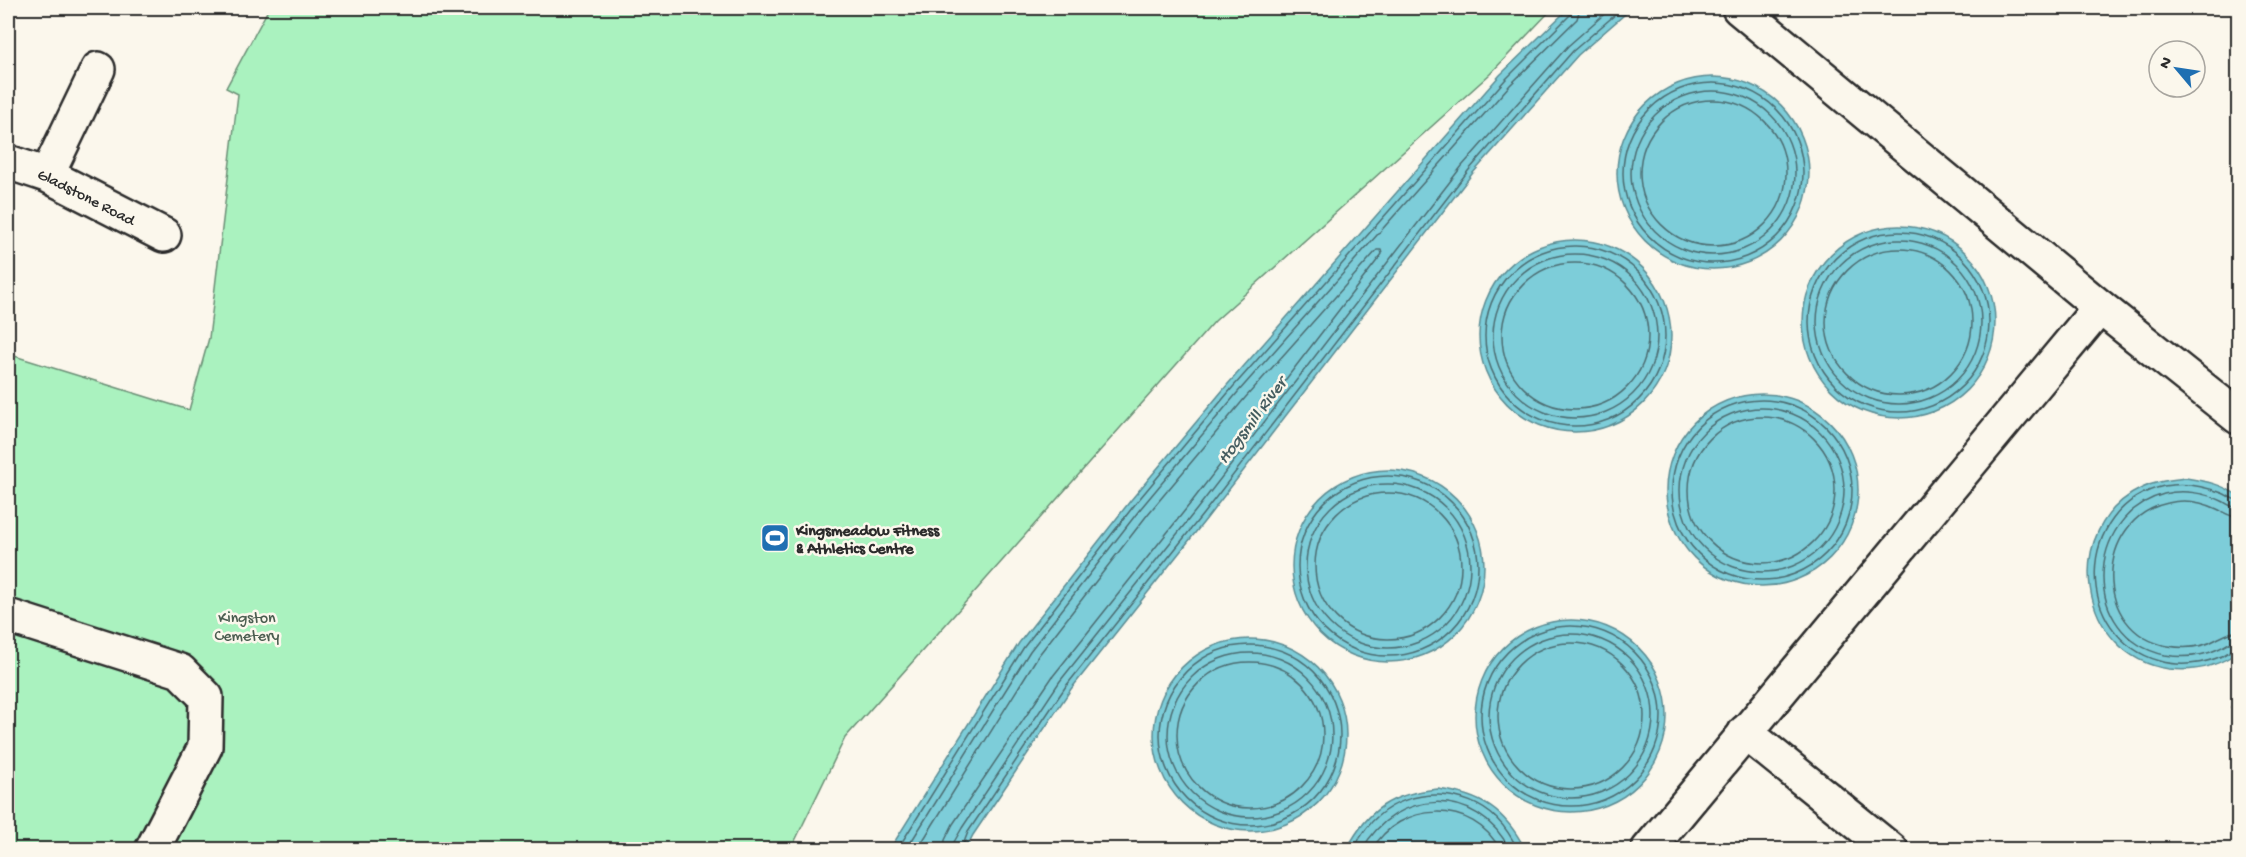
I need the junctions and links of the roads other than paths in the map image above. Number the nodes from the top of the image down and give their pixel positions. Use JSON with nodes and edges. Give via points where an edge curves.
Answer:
{"nodes":[{"id":1,"x":1739,"y":8,"type":"edge"},
{"id":2,"x":98,"y":69,"type":"dead end"},
{"id":3,"x":8,"y":162,"type":"edge"},
{"id":4,"x":47,"y":175,"type":"junction"},
{"id":5,"x":164,"y":235,"type":"dead end"},
{"id":6,"x":2100,"y":307,"type":"junction"},
{"id":7,"x":2238,"y":417,"type":"edge"},
{"id":8,"x":8,"y":616,"type":"edge"},
{"id":9,"x":1745,"y":732,"type":"junction"},
{"id":10,"x":152,"y":849,"type":"edge"},
{"id":11,"x":1648,"y":849,"type":"edge"},
{"id":12,"x":1891,"y":849,"type":"edge"}],
"edges":[{"from":1,"to":6,"type":"street"},
{"from":2,"to":4,"type":"street"},
{"from":3,"to":4,"type":"street","name":"Gladstone Road"},
{"from":4,"to":5,"type":"street","name":"Gladstone Road"},
{"from":6,"to":7,"type":"street"},
{"from":6,"to":9,"type":"street"},
{"from":8,"to":10,"type":"street","via":[[180,671],[206,697],[205,747]]},
{"from":9,"to":11,"type":"street"},
{"from":9,"to":12,"type":"street"}]}
